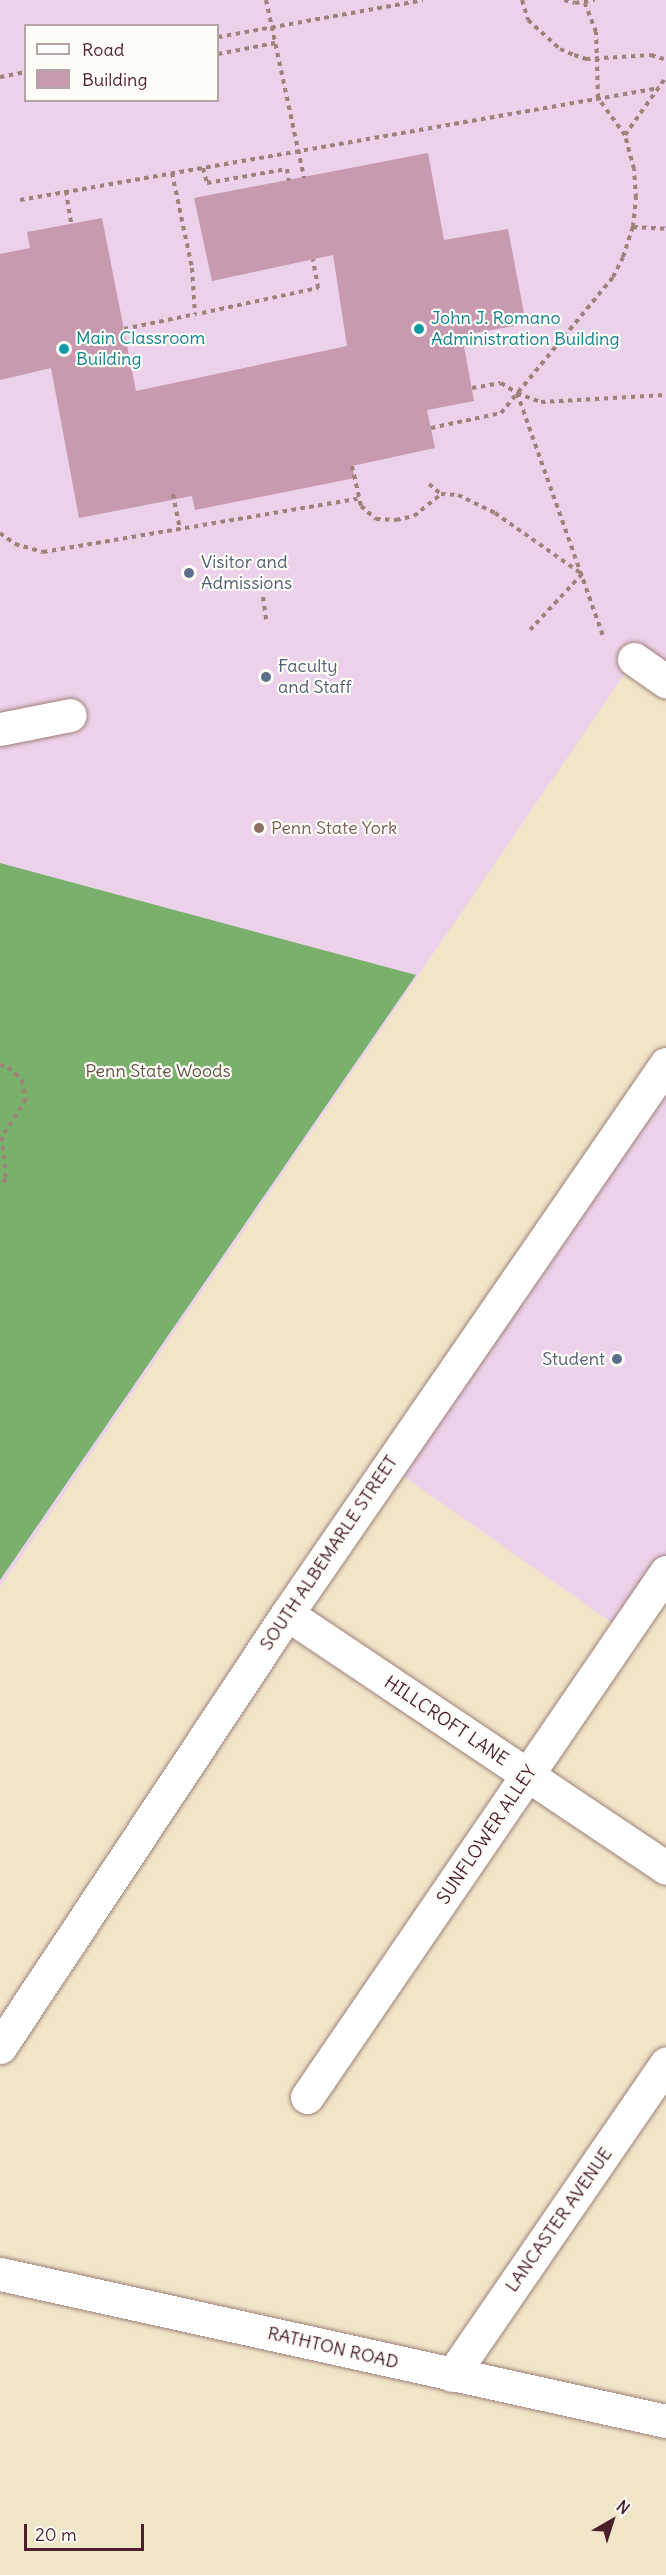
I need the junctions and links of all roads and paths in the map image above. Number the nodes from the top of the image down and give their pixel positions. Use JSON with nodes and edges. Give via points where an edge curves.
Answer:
{"nodes":[{"id":1,"x":266,"y":0,"type":"edge"},
{"id":2,"x":423,"y":0,"type":"edge"},
{"id":3,"x":522,"y":0,"type":"edge"},
{"id":4,"x":564,"y":0,"type":"edge"},
{"id":5,"x":595,"y":0,"type":"edge"},
{"id":6,"x":585,"y":3,"type":"junction"},
{"id":7,"x":272,"y":27,"type":"junction"},
{"id":8,"x":219,"y":37,"type":"edge"},
{"id":9,"x":275,"y":43,"type":"junction"},
{"id":10,"x":219,"y":54,"type":"edge"},
{"id":11,"x":598,"y":58,"type":"junction"},
{"id":12,"x":666,"y":60,"type":"edge"},
{"id":13,"x":24,"y":72,"type":"edge"},
{"id":14,"x":0,"y":77,"type":"edge"},
{"id":15,"x":666,"y":77,"type":"edge"},
{"id":16,"x":659,"y":87,"type":"junction"},
{"id":17,"x":598,"y":98,"type":"junction"},
{"id":18,"x":625,"y":135,"type":"junction"},
{"id":19,"x":298,"y":151,"type":"junction"},
{"id":20,"x":203,"y":168,"type":"junction"},
{"id":21,"x":172,"y":173,"type":"junction"},
{"id":22,"x":304,"y":178,"type":"dead end"},
{"id":23,"x":289,"y":181,"type":"dead end"},
{"id":24,"x":66,"y":191,"type":"junction"},
{"id":25,"x":20,"y":200,"type":"dead end"},
{"id":26,"x":71,"y":224,"type":"dead end"},
{"id":27,"x":633,"y":227,"type":"junction"},
{"id":28,"x":666,"y":229,"type":"edge"},
{"id":29,"x":314,"y":260,"type":"dead end"},
{"id":30,"x":195,"y":314,"type":"junction"},
{"id":31,"x":124,"y":329,"type":"dead end"},
{"id":32,"x":472,"y":388,"type":"dead end"},
{"id":33,"x":517,"y":393,"type":"junction"},
{"id":34,"x":666,"y":395,"type":"edge"},
{"id":35,"x":430,"y":428,"type":"dead end"},
{"id":36,"x":352,"y":466,"type":"dead end"},
{"id":37,"x":429,"y":484,"type":"dead end"},
{"id":38,"x":173,"y":494,"type":"dead end"},
{"id":39,"x":441,"y":494,"type":"junction"},
{"id":40,"x":358,"y":499,"type":"junction"},
{"id":41,"x":180,"y":529,"type":"junction"},
{"id":42,"x":0,"y":533,"type":"edge"},
{"id":43,"x":582,"y":573,"type":"junction"},
{"id":44,"x":262,"y":597,"type":"dead end"},
{"id":45,"x":267,"y":624,"type":"dead end"},
{"id":46,"x":530,"y":630,"type":"dead end"},
{"id":47,"x":620,"y":652,"type":"joint"},
{"id":48,"x":666,"y":681,"type":"edge"},
{"id":49,"x":70,"y":715,"type":"dead end"},
{"id":50,"x":0,"y":729,"type":"edge"},
{"id":51,"x":666,"y":1064,"type":"edge"},
{"id":52,"x":0,"y":1065,"type":"edge"},
{"id":53,"x":0,"y":1185,"type":"edge"},
{"id":54,"x":666,"y":1572,"type":"edge"},
{"id":55,"x":287,"y":1614,"type":"junction"},
{"id":56,"x":527,"y":1776,"type":"junction"},
{"id":57,"x":666,"y":1868,"type":"edge"},
{"id":58,"x":0,"y":2047,"type":"edge"},
{"id":59,"x":666,"y":2064,"type":"edge"},
{"id":60,"x":307,"y":2097,"type":"dead end"},
{"id":61,"x":0,"y":2274,"type":"edge"},
{"id":62,"x":452,"y":2375,"type":"junction"},
{"id":63,"x":666,"y":2421,"type":"edge"}],
"edges":[{"from":1,"to":7,"type":"path"},
{"from":2,"to":7,"type":"path"},
{"from":3,"to":11,"type":"path","via":[[528,20],[560,49],[586,59]]},
{"from":4,"to":6,"type":"path"},
{"from":5,"to":6,"type":"path"},
{"from":6,"to":11,"type":"path","via":[[596,32]]},
{"from":7,"to":8,"type":"path"},
{"from":7,"to":9,"type":"path"},
{"from":9,"to":10,"type":"path"},
{"from":9,"to":19,"type":"path"},
{"from":11,"to":12,"type":"path","via":[[651,55]]},
{"from":11,"to":17,"type":"path"},
{"from":13,"to":14,"type":"path"},
{"from":15,"to":16,"type":"path"},
{"from":16,"to":17,"type":"path"},
{"from":16,"to":18,"type":"path"},
{"from":17,"to":18,"type":"path"},
{"from":17,"to":19,"type":"path"},
{"from":18,"to":27,"type":"path","via":[[634,169]]},
{"from":19,"to":20,"type":"path"},
{"from":19,"to":22,"type":"path"},
{"from":20,"to":21,"type":"path"},
{"from":20,"to":23,"type":"path","via":[[207,183],[287,169]]},
{"from":21,"to":24,"type":"path"},
{"from":21,"to":30,"type":"path","via":[[192,268]]},
{"from":24,"to":25,"type":"path"},
{"from":24,"to":26,"type":"path"},
{"from":27,"to":28,"type":"path"},
{"from":27,"to":33,"type":"path","via":[[613,277]]},
{"from":29,"to":30,"type":"path","via":[[318,288]]},
{"from":30,"to":31,"type":"path"},
{"from":32,"to":33,"type":"path","via":[[501,383]]},
{"from":33,"to":34,"type":"path","via":[[541,402]]},
{"from":33,"to":35,"type":"path","via":[[501,413]]},
{"from":33,"to":43,"type":"path"},
{"from":36,"to":40,"type":"path"},
{"from":37,"to":39,"type":"path"},
{"from":38,"to":41,"type":"path"},
{"from":39,"to":40,"type":"path","via":[[414,516],[396,520],[376,519],[366,513]]},
{"from":39,"to":43,"type":"path","via":[[475,502]]},
{"from":40,"to":41,"type":"path"},
{"from":41,"to":42,"type":"path","via":[[43,552],[15,544]]},
{"from":43,"to":46,"type":"path"},
{"from":43,"to":47,"type":"path"},
{"from":44,"to":45,"type":"path"},
{"from":47,"to":48,"type":"street"},
{"from":49,"to":50,"type":"street"},
{"from":51,"to":55,"type":"street","name":"SOUTH ALBEMARLE STREET"},
{"from":52,"to":53,"type":"path","via":[[22,1080],[26,1099],[2,1137],[6,1179]]},
{"from":54,"to":56,"type":"street","name":"SUNFLOWER ALLEY"},
{"from":55,"to":56,"type":"street","name":"HILLCROFT LANE"},
{"from":55,"to":58,"type":"street","name":"SOUTH ALBEMARLE STREET"},
{"from":56,"to":57,"type":"street","name":"HILLCROFT LANE"},
{"from":56,"to":60,"type":"street","name":"SUNFLOWER ALLEY"},
{"from":59,"to":62,"type":"street","name":"LANCASTER AVENUE"},
{"from":61,"to":62,"type":"street","name":"RATHTON ROAD"},
{"from":62,"to":63,"type":"street","name":"RATHTON ROAD"}]}
